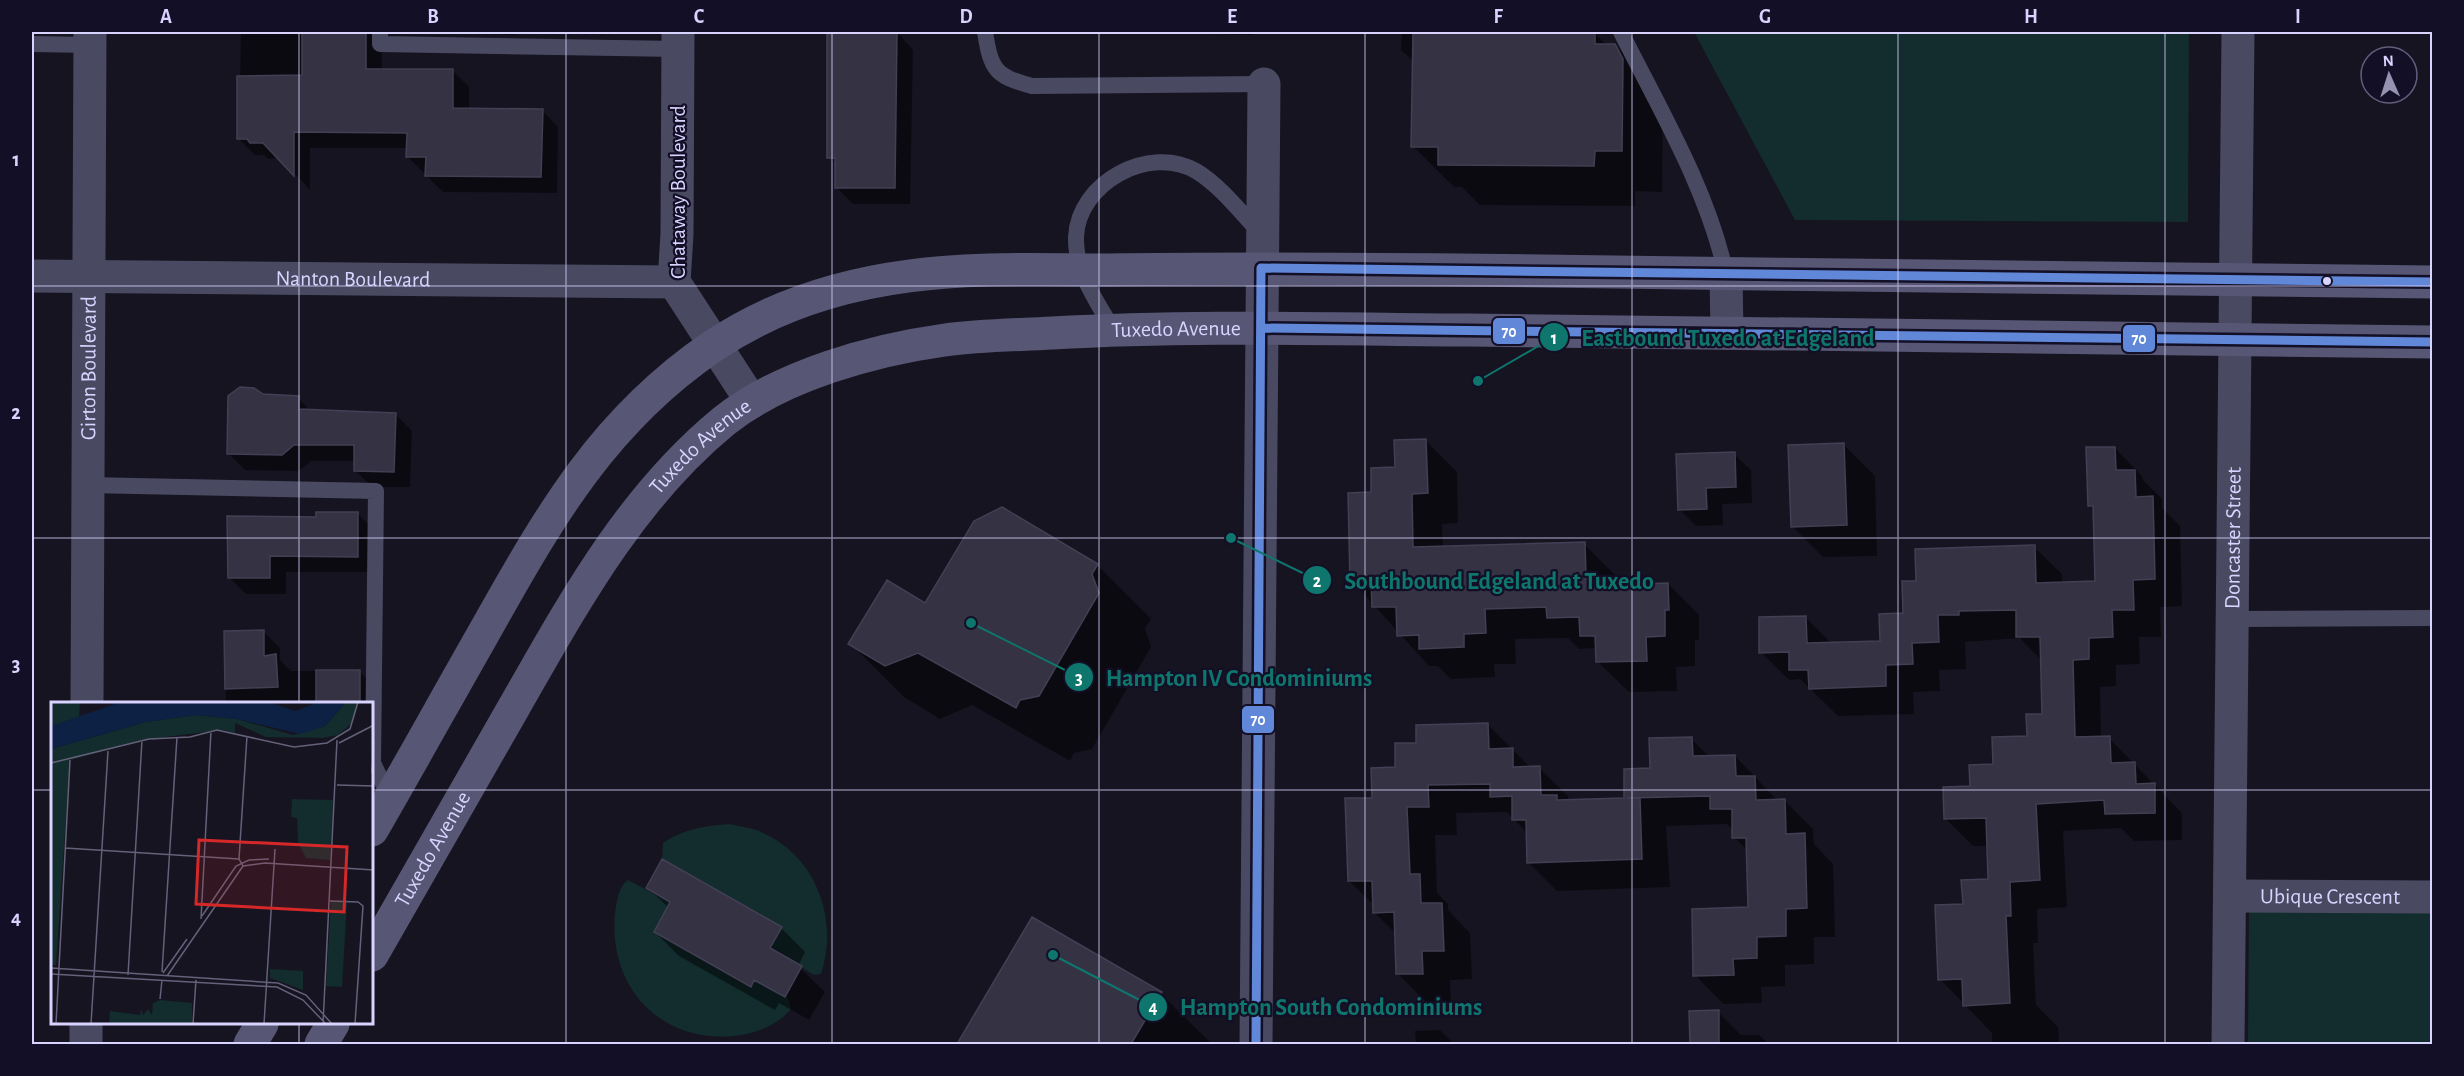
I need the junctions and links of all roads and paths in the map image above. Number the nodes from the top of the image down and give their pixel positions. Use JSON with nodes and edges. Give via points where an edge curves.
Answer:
{"nodes":[{"id":1,"x":380,"y":32,"type":"edge"},
{"id":2,"x":984,"y":32,"type":"edge"},
{"id":3,"x":1620,"y":32,"type":"edge"},
{"id":4,"x":2238,"y":32,"type":"edge"},
{"id":5,"x":90,"y":38,"type":"edge"},
{"id":6,"x":678,"y":40,"type":"edge"},
{"id":7,"x":32,"y":44,"type":"edge"},
{"id":8,"x":1264,"y":84,"type":"joint"},
{"id":9,"x":1262,"y":236,"type":"junction"},
{"id":10,"x":1261,"y":268,"type":"junction"},
{"id":11,"x":1080,"y":270,"type":"junction"},
{"id":12,"x":1726,"y":274,"type":"junction"},
{"id":13,"x":32,"y":276,"type":"edge"},
{"id":14,"x":89,"y":276,"type":"junction"},
{"id":15,"x":2235,"y":280,"type":"junction"},
{"id":16,"x":674,"y":282,"type":"junction"},
{"id":17,"x":2433,"y":282,"type":"edge"},
{"id":18,"x":1261,"y":328,"type":"junction"},
{"id":19,"x":1113,"y":330,"type":"junction"},
{"id":20,"x":1727,"y":333,"type":"junction"},
{"id":21,"x":2235,"y":340,"type":"junction"},
{"id":22,"x":2433,"y":342,"type":"edge"},
{"id":23,"x":714,"y":345,"type":"junction"},
{"id":24,"x":752,"y":402,"type":"junction"},
{"id":25,"x":87,"y":485,"type":"junction"},
{"id":26,"x":2433,"y":618,"type":"edge"},
{"id":27,"x":2232,"y":619,"type":"junction"},
{"id":28,"x":87,"y":702,"type":"edge"},
{"id":29,"x":374,"y":702,"type":"edge"},
{"id":30,"x":374,"y":765,"type":"edge"},
{"id":31,"x":390,"y":798,"type":"junction"},
{"id":32,"x":374,"y":826,"type":"edge"},
{"id":33,"x":2230,"y":896,"type":"junction"},
{"id":34,"x":2433,"y":897,"type":"edge"},
{"id":35,"x":374,"y":952,"type":"edge"},
{"id":36,"x":86,"y":1025,"type":"edge"},
{"id":37,"x":261,"y":1025,"type":"edge"},
{"id":38,"x":332,"y":1025,"type":"edge"},
{"id":39,"x":86,"y":1044,"type":"edge"},
{"id":40,"x":250,"y":1044,"type":"edge"},
{"id":41,"x":321,"y":1044,"type":"edge"},
{"id":42,"x":1256,"y":1044,"type":"edge"},
{"id":43,"x":2228,"y":1044,"type":"edge"}],
"edges":[{"from":1,"to":6,"type":"lane","via":[[380,44]]},
{"from":2,"to":8,"type":"lane","via":[[989,60],[1005,79],[1032,86]]},
{"from":3,"to":12,"type":"lane","via":[[1704,201]]},
{"from":4,"to":15,"type":"street","name":"Doncaster Street"},
{"from":5,"to":7,"type":"lane"},
{"from":5,"to":14,"type":"street","name":"Girton Boulevard"},
{"from":6,"to":16,"type":"street","name":"Chataway Boulevard"},
{"from":8,"to":9,"type":"street"},
{"from":9,"to":10,"type":"street"},
{"from":9,"to":11,"type":"lane","via":[[1210,181],[1194,170],[1172,163],[1142,164],[1105,183],[1086,202],[1076,238]]},
{"from":10,"to":11,"type":"main road"},
{"from":10,"to":12,"type":"main road"},
{"from":10,"to":18,"type":"street"},
{"from":11,"to":19,"type":"lane"},
{"from":11,"to":23,"type":"main road","via":[[979,270],[853,286],[801,301],[756,320]]},
{"from":12,"to":15,"type":"main road"},
{"from":12,"to":20,"type":"street"},
{"from":13,"to":14,"type":"street","name":"Nanton Boulevard"},
{"from":14,"to":16,"type":"street","name":"Nanton Boulevard"},
{"from":14,"to":25,"type":"street","name":"Girton Boulevard"},
{"from":15,"to":17,"type":"main road"},
{"from":15,"to":21,"type":"street","name":"Doncaster Street"},
{"from":16,"to":23,"type":"street","name":"Chataway Boulevard"},
{"from":18,"to":19,"type":"main road","name":"Tuxedo Avenue"},
{"from":18,"to":20,"type":"main road","name":"Tuxedo Avenue"},
{"from":18,"to":42,"type":"street"},
{"from":19,"to":24,"type":"main road","name":"Tuxedo Avenue","via":[[951,339],[901,348],[808,375]]},
{"from":20,"to":21,"type":"main road","name":"Tuxedo Avenue"},
{"from":21,"to":22,"type":"main road","name":"Tuxedo Avenue"},
{"from":21,"to":27,"type":"street","name":"Doncaster Street"},
{"from":23,"to":24,"type":"street","name":"Chataway Boulevard"},
{"from":23,"to":31,"type":"main road","via":[[631,413],[575,481],[521,567]]},
{"from":24,"to":35,"type":"main road","name":"Tuxedo Avenue","via":[[725,420],[665,476],[616,536],[577,597]]},
{"from":25,"to":28,"type":"street","name":"Girton Boulevard"},
{"from":25,"to":29,"type":"lane","via":[[376,490]]},
{"from":26,"to":27,"type":"lane"},
{"from":27,"to":33,"type":"street","name":"Doncaster Street"},
{"from":30,"to":31,"type":"lane"},
{"from":31,"to":32,"type":"main road"},
{"from":33,"to":34,"type":"street","name":"Ubique Crescent"},
{"from":33,"to":43,"type":"street","name":"Doncaster Street"},
{"from":36,"to":39,"type":"street"},
{"from":37,"to":40,"type":"main road"},
{"from":38,"to":41,"type":"main road"}]}
